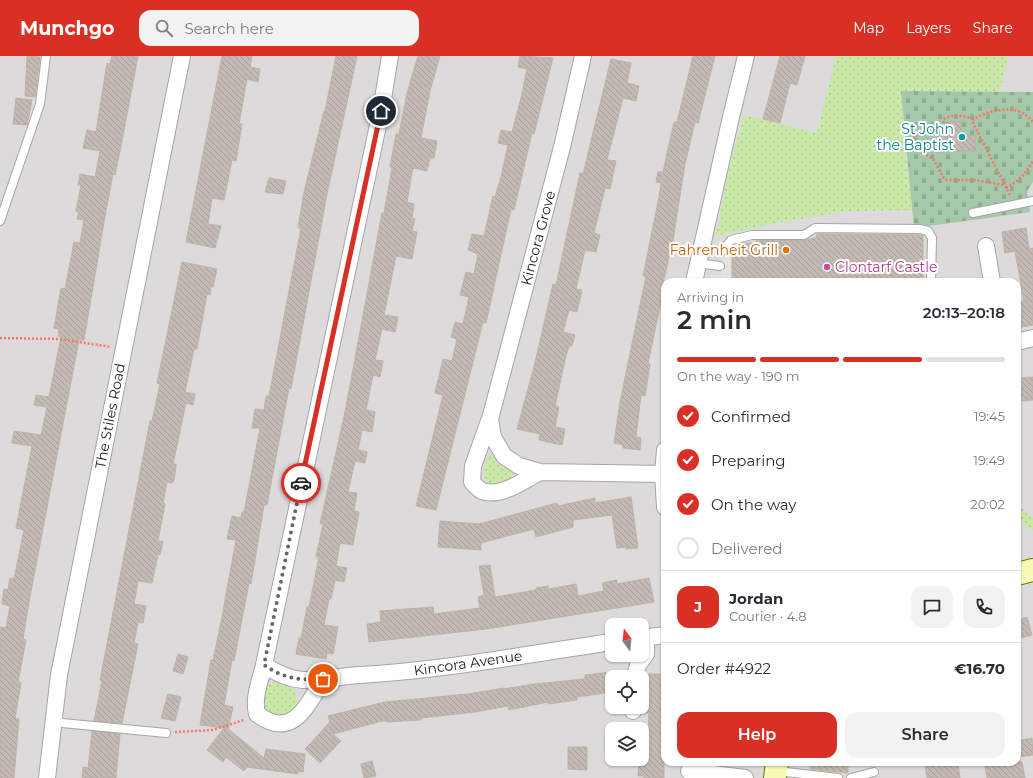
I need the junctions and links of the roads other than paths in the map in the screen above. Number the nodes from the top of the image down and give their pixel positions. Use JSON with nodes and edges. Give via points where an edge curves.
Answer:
{"nodes":[{"id":1,"x":46,"y":56,"type":"edge"},
{"id":2,"x":182,"y":56,"type":"edge"},
{"id":3,"x":390,"y":56,"type":"edge"},
{"id":4,"x":583,"y":56,"type":"edge"},
{"id":5,"x":746,"y":56,"type":"edge"},
{"id":6,"x":1033,"y":201,"type":"edge"},
{"id":7,"x":974,"y":213,"type":"dead end"},
{"id":8,"x":0,"y":221,"type":"edge"},
{"id":9,"x":986,"y":246,"type":"dead end"},
{"id":10,"x":721,"y":252,"type":"dead end"},
{"id":11,"x":698,"y":263,"type":"junction"},
{"id":12,"x":720,"y":266,"type":"dead end"},
{"id":13,"x":695,"y":278,"type":"edge"},
{"id":14,"x":931,"y":278,"type":"edge"},
{"id":15,"x":991,"y":278,"type":"edge"},
{"id":16,"x":1033,"y":338,"type":"edge"},
{"id":17,"x":1021,"y":341,"type":"edge"},
{"id":18,"x":490,"y":419,"type":"junction"},
{"id":19,"x":540,"y":472,"type":"junction"},
{"id":20,"x":661,"y":474,"type":"edge"},
{"id":21,"x":1033,"y":570,"type":"edge"},
{"id":22,"x":1021,"y":573,"type":"edge"},
{"id":23,"x":661,"y":636,"type":"edge"},
{"id":24,"x":649,"y":637,"type":"edge"},
{"id":25,"x":605,"y":643,"type":"edge"},
{"id":26,"x":264,"y":665,"type":"junction"},
{"id":27,"x":323,"y":679,"type":"junction"},
{"id":28,"x":52,"y":722,"type":"junction"},
{"id":29,"x":166,"y":733,"type":"road end"},
{"id":30,"x":690,"y":770,"type":"edge"},
{"id":31,"x":776,"y":770,"type":"edge"},
{"id":32,"x":874,"y":772,"type":"dead end"},
{"id":33,"x":47,"y":778,"type":"edge"},
{"id":34,"x":745,"y":778,"type":"edge"},
{"id":35,"x":838,"y":778,"type":"edge"},
{"id":36,"x":851,"y":778,"type":"edge"}],
"edges":[{"from":1,"to":8,"type":"lane","via":[[40,104]]},
{"from":2,"to":28,"type":"street","name":"The Stiles Road","via":[[59,675]]},
{"from":3,"to":26,"type":"street","via":[[381,111]]},
{"from":4,"to":18,"type":"street","name":"Kincora Grove","via":[[562,147]]},
{"from":5,"to":11,"type":"street"},
{"from":6,"to":7,"type":"lane"},
{"from":9,"to":15,"type":"street"},
{"from":10,"to":14,"type":"lane","via":[[731,240],[752,235],[804,235],[815,228],[920,229],[928,231],[932,238]]},
{"from":11,"to":12,"type":"lane"},
{"from":11,"to":13,"type":"street"},
{"from":16,"to":17,"type":"street"},
{"from":18,"to":19,"type":"street","name":"Kincora Grove","via":[[492,437],[504,456],[519,466]]},
{"from":18,"to":19,"type":"street","name":"Kincora Grove","via":[[472,466],[472,482],[481,490],[495,492]]},
{"from":19,"to":20,"type":"street","name":"Kincora Grove"},
{"from":21,"to":22,"type":"street"},
{"from":23,"to":24,"type":"street"},
{"from":25,"to":27,"type":"street","name":"Kincora Avenue","via":[[449,667]]},
{"from":26,"to":27,"type":"street","name":"Kincora Avenue","via":[[286,677],[303,680]]},
{"from":26,"to":27,"type":"street","via":[[254,704],[256,714],[270,722],[288,723],[299,717]]},
{"from":28,"to":29,"type":"lane"},
{"from":28,"to":33,"type":"street","name":"The Stiles Road"},
{"from":30,"to":34,"type":"street"},
{"from":31,"to":35,"type":"lane"},
{"from":32,"to":36,"type":"lane"}]}
